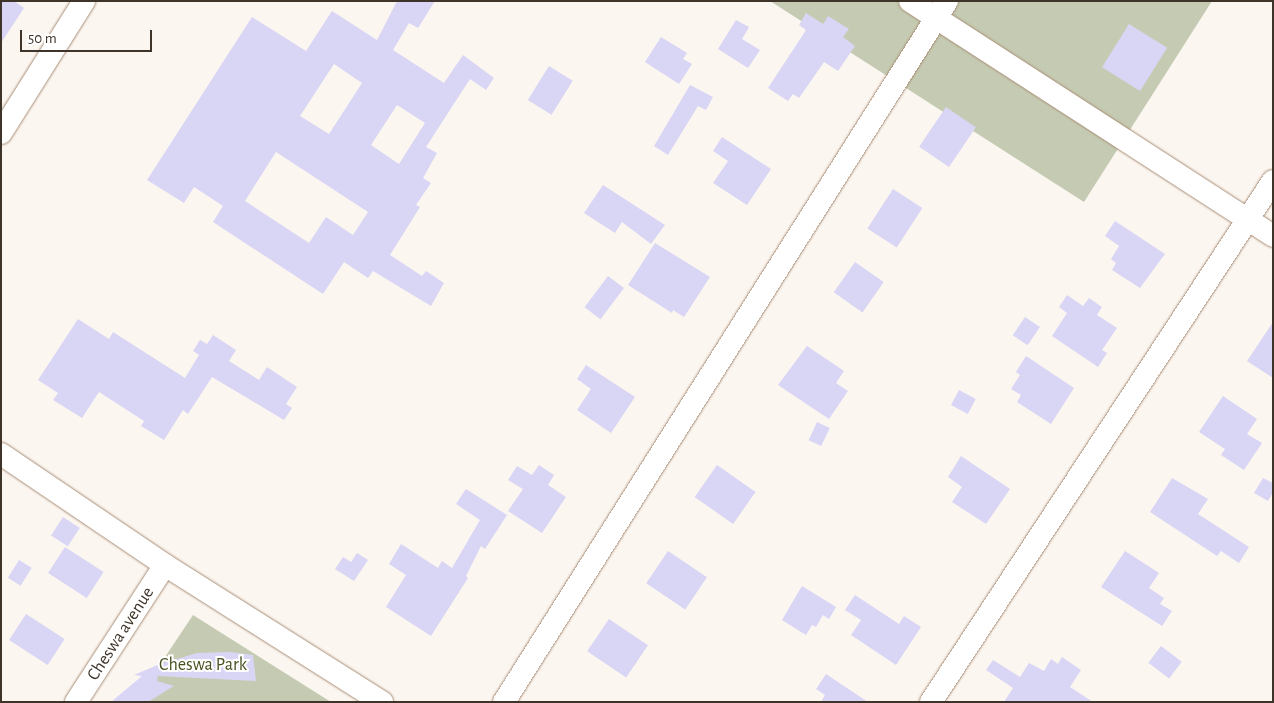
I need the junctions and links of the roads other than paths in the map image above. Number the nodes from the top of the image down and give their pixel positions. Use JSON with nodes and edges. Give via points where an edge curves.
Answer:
{"nodes":[{"id":1,"x":84,"y":1,"type":"edge"},
{"id":2,"x":910,"y":1,"type":"edge"},
{"id":3,"x":941,"y":10,"type":"edge"},
{"id":4,"x":1,"y":133,"type":"edge"},
{"id":5,"x":1273,"y":181,"type":"edge"},
{"id":6,"x":1248,"y":219,"type":"junction"},
{"id":7,"x":1273,"y":236,"type":"edge"},
{"id":8,"x":1,"y":454,"type":"edge"},
{"id":9,"x":165,"y":566,"type":"junction"},
{"id":10,"x":76,"y":702,"type":"edge"},
{"id":11,"x":382,"y":702,"type":"edge"},
{"id":12,"x":504,"y":702,"type":"edge"},
{"id":13,"x":931,"y":702,"type":"edge"}],
"edges":[{"from":1,"to":4,"type":"street"},
{"from":2,"to":3,"type":"street"},
{"from":3,"to":6,"type":"street"},
{"from":3,"to":12,"type":"street"},
{"from":5,"to":6,"type":"street"},
{"from":6,"to":7,"type":"street"},
{"from":6,"to":13,"type":"street"},
{"from":8,"to":9,"type":"street"},
{"from":9,"to":10,"type":"street","name":"Cheswa avenue"},
{"from":9,"to":11,"type":"street"}]}
